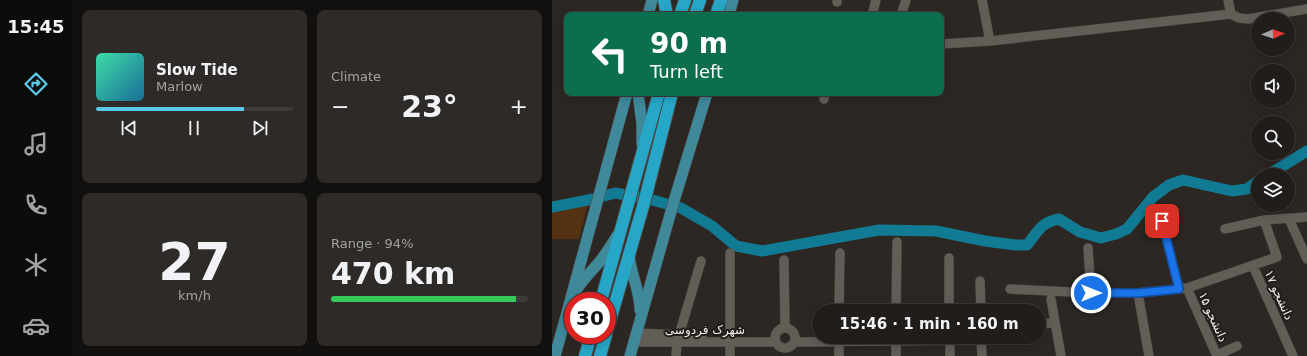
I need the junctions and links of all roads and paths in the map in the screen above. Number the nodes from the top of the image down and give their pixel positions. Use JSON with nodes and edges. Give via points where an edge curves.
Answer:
{"nodes":[{"id":1,"x":652,"y":0,"type":"edge"},
{"id":2,"x":664,"y":0,"type":"edge"},
{"id":3,"x":685,"y":0,"type":"edge"},
{"id":4,"x":700,"y":0,"type":"edge"},
{"id":5,"x":721,"y":0,"type":"edge"},
{"id":6,"x":733,"y":0,"type":"edge"},
{"id":7,"x":876,"y":0,"type":"edge"},
{"id":8,"x":906,"y":0,"type":"edge"},
{"id":9,"x":982,"y":0,"type":"edge"},
{"id":10,"x":1228,"y":0,"type":"edge"},
{"id":11,"x":1307,"y":9,"type":"edge"},
{"id":12,"x":649,"y":12,"type":"edge"},
{"id":13,"x":666,"y":12,"type":"edge"},
{"id":14,"x":681,"y":12,"type":"edge"},
{"id":15,"x":696,"y":12,"type":"edge"},
{"id":16,"x":717,"y":12,"type":"edge"},
{"id":17,"x":730,"y":12,"type":"edge"},
{"id":18,"x":873,"y":12,"type":"edge"},
{"id":19,"x":902,"y":12,"type":"edge"},
{"id":20,"x":1231,"y":14,"type":"junction"},
{"id":21,"x":990,"y":41,"type":"junction"},
{"id":22,"x":944,"y":44,"type":"edge"},
{"id":23,"x":626,"y":96,"type":"edge"},
{"id":24,"x":638,"y":96,"type":"edge"},
{"id":25,"x":658,"y":96,"type":"edge"},
{"id":26,"x":672,"y":96,"type":"edge"},
{"id":27,"x":706,"y":96,"type":"edge"},
{"id":28,"x":642,"y":155,"type":"junction"},
{"id":29,"x":1307,"y":217,"type":"edge"},
{"id":30,"x":1290,"y":219,"type":"junction"},
{"id":31,"x":1264,"y":220,"type":"junction"},
{"id":32,"x":1162,"y":221,"type":"dead end"},
{"id":33,"x":621,"y":229,"type":"junction"},
{"id":34,"x":1225,"y":229,"type":"dead end"},
{"id":35,"x":897,"y":242,"type":"dead end"},
{"id":36,"x":1088,"y":248,"type":"dead end"},
{"id":37,"x":730,"y":253,"type":"dead end"},
{"id":38,"x":840,"y":253,"type":"dead end"},
{"id":39,"x":629,"y":254,"type":"junction"},
{"id":40,"x":949,"y":258,"type":"dead end"},
{"id":41,"x":1307,"y":259,"type":"edge"},
{"id":42,"x":701,"y":260,"type":"dead end"},
{"id":43,"x":784,"y":260,"type":"dead end"},
{"id":44,"x":1253,"y":266,"type":"junction"},
{"id":45,"x":980,"y":281,"type":"dead end"},
{"id":46,"x":1010,"y":289,"type":"dead end"},
{"id":47,"x":1183,"y":289,"type":"junction"},
{"id":48,"x":572,"y":292,"type":"edge"},
{"id":49,"x":575,"y":292,"type":"edge"},
{"id":50,"x":604,"y":292,"type":"edge"},
{"id":51,"x":1091,"y":293,"type":"junction"},
{"id":52,"x":1138,"y":293,"type":"junction"},
{"id":53,"x":1051,"y":299,"type":"dead end"},
{"id":54,"x":616,"y":300,"type":"edge"},
{"id":55,"x":840,"y":304,"type":"edge"},
{"id":56,"x":896,"y":304,"type":"edge"},
{"id":57,"x":949,"y":304,"type":"edge"},
{"id":58,"x":981,"y":304,"type":"edge"},
{"id":59,"x":640,"y":319,"type":"junction"},
{"id":60,"x":1055,"y":322,"type":"junction"},
{"id":61,"x":564,"y":323,"type":"edge"},
{"id":62,"x":1046,"y":324,"type":"edge"},
{"id":63,"x":785,"y":328,"type":"junction"},
{"id":64,"x":635,"y":337,"type":"junction"},
{"id":65,"x":678,"y":339,"type":"junction"},
{"id":66,"x":776,"y":339,"type":"junction"},
{"id":67,"x":730,"y":340,"type":"junction"},
{"id":68,"x":795,"y":340,"type":"junction"},
{"id":69,"x":812,"y":340,"type":"edge"},
{"id":70,"x":588,"y":344,"type":"edge"},
{"id":71,"x":603,"y":344,"type":"edge"},
{"id":72,"x":839,"y":344,"type":"edge"},
{"id":73,"x":896,"y":344,"type":"edge"},
{"id":74,"x":949,"y":344,"type":"edge"},
{"id":75,"x":981,"y":344,"type":"edge"},
{"id":76,"x":1237,"y":346,"type":"dead end"},
{"id":77,"x":784,"y":352,"type":"edge"},
{"id":78,"x":555,"y":356,"type":"edge"},
{"id":79,"x":585,"y":356,"type":"edge"},
{"id":80,"x":600,"y":356,"type":"edge"},
{"id":81,"x":630,"y":356,"type":"edge"},
{"id":82,"x":676,"y":356,"type":"edge"},
{"id":83,"x":730,"y":356,"type":"edge"},
{"id":84,"x":839,"y":356,"type":"edge"},
{"id":85,"x":896,"y":356,"type":"edge"},
{"id":86,"x":950,"y":356,"type":"edge"},
{"id":87,"x":982,"y":356,"type":"edge"},
{"id":88,"x":1061,"y":356,"type":"edge"},
{"id":89,"x":1149,"y":356,"type":"edge"},
{"id":90,"x":1217,"y":356,"type":"edge"},
{"id":91,"x":1293,"y":356,"type":"edge"}],
"edges":[{"from":1,"to":12,"type":"main road"},
{"from":2,"to":13,"type":"highway"},
{"from":3,"to":14,"type":"highway"},
{"from":4,"to":15,"type":"highway"},
{"from":5,"to":16,"type":"highway"},
{"from":6,"to":17,"type":"main road"},
{"from":7,"to":18,"type":"street"},
{"from":8,"to":19,"type":"street"},
{"from":9,"to":21,"type":"street"},
{"from":10,"to":20,"type":"street"},
{"from":11,"to":20,"type":"street","via":[[1248,19]]},
{"from":20,"to":21,"type":"street"},
{"from":21,"to":22,"type":"street"},
{"from":23,"to":48,"type":"main road"},
{"from":24,"to":28,"type":"main road"},
{"from":25,"to":28,"type":"highway"},
{"from":26,"to":39,"type":"highway"},
{"from":27,"to":59,"type":"main road"},
{"from":28,"to":33,"type":"highway"},
{"from":29,"to":30,"type":"street"},
{"from":30,"to":31,"type":"street"},
{"from":30,"to":41,"type":"street"},
{"from":31,"to":34,"type":"street"},
{"from":31,"to":44,"type":"street","via":[[1277,258]]},
{"from":32,"to":47,"type":"street","name":"دانشجو ۱۵"},
{"from":33,"to":49,"type":"main road","via":[[608,251],[584,278]]},
{"from":33,"to":50,"type":"highway"},
{"from":35,"to":56,"type":"street"},
{"from":36,"to":51,"type":"street"},
{"from":37,"to":67,"type":"street"},
{"from":38,"to":55,"type":"street"},
{"from":39,"to":54,"type":"highway"},
{"from":39,"to":59,"type":"main road","via":[[630,270],[640,298]]},
{"from":40,"to":57,"type":"street"},
{"from":42,"to":65,"type":"street"},
{"from":43,"to":63,"type":"street"},
{"from":44,"to":47,"type":"street"},
{"from":44,"to":91,"type":"street","name":"دانشجو ۱۷"},
{"from":45,"to":58,"type":"street"},
{"from":46,"to":51,"type":"street"},
{"from":47,"to":52,"type":"street"},
{"from":47,"to":90,"type":"street","name":"دانشجو ۱۵"},
{"from":51,"to":52,"type":"street"},
{"from":52,"to":89,"type":"street"},
{"from":53,"to":60,"type":"street"},
{"from":59,"to":64,"type":"main road"},
{"from":60,"to":62,"type":"street"},
{"from":60,"to":88,"type":"street"},
{"from":61,"to":78,"type":"main road"},
{"from":63,"to":66,"type":"street","via":[[779,330]]},
{"from":63,"to":68,"type":"street","via":[[792,330]]},
{"from":64,"to":65,"type":"street","name":"شهرک فردوسی"},
{"from":64,"to":81,"type":"main road"},
{"from":65,"to":67,"type":"street","name":"شهرک فردوسی"},
{"from":65,"to":82,"type":"street"},
{"from":66,"to":67,"type":"street","name":"شهرک فردوسی"},
{"from":66,"to":77,"type":"street"},
{"from":67,"to":83,"type":"street"},
{"from":68,"to":69,"type":"street"},
{"from":68,"to":77,"type":"street"},
{"from":70,"to":79,"type":"highway"},
{"from":71,"to":80,"type":"highway"},
{"from":72,"to":84,"type":"street"},
{"from":73,"to":85,"type":"street"},
{"from":74,"to":86,"type":"street"},
{"from":75,"to":87,"type":"street"},
{"from":76,"to":90,"type":"street"}]}
